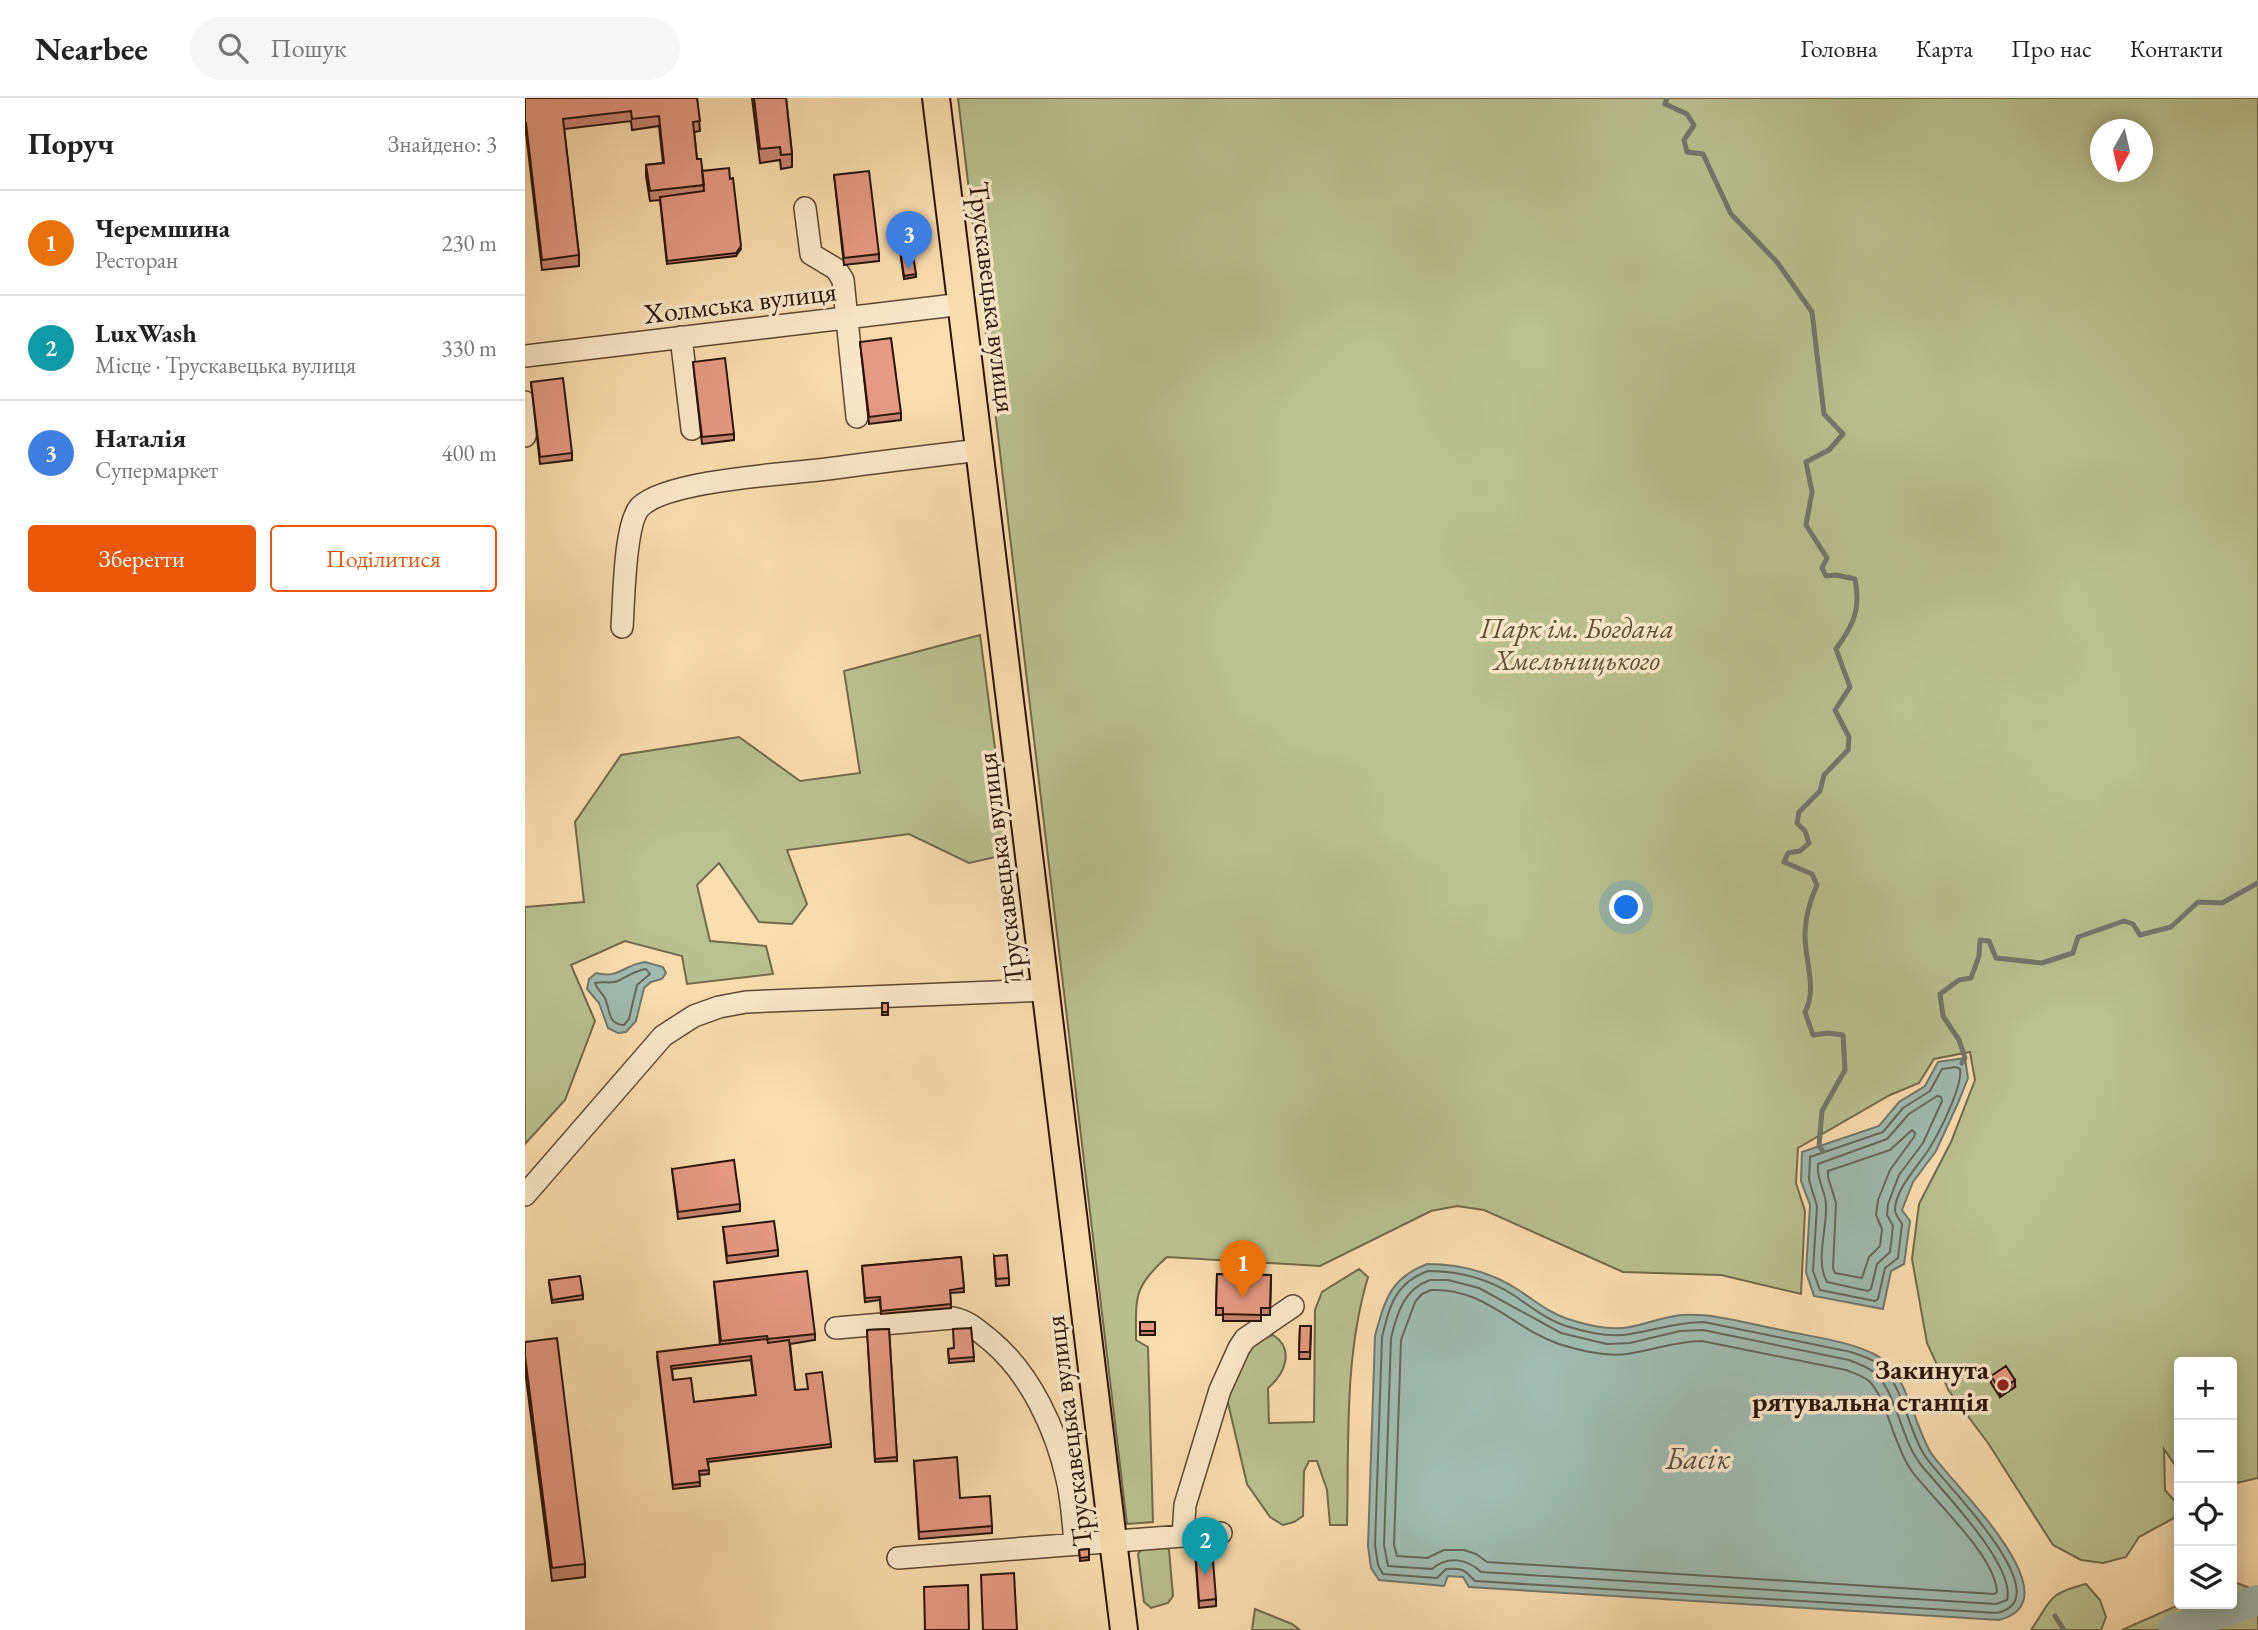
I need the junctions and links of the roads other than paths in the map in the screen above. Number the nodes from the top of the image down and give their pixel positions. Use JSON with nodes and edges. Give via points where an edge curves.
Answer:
{"nodes":[{"id":1,"x":936,"y":98,"type":"edge"},
{"id":2,"x":805,"y":208,"type":"dead end"},
{"id":3,"x":963,"y":304,"type":"junction"},
{"id":4,"x":847,"y":317,"type":"junction"},
{"id":5,"x":681,"y":337,"type":"junction"},
{"id":6,"x":525,"y":356,"type":"edge"},
{"id":7,"x":525,"y":402,"type":"edge"},
{"id":8,"x":857,"y":417,"type":"dead end"},
{"id":9,"x":692,"y":429,"type":"dead end"},
{"id":10,"x":525,"y":436,"type":"edge"},
{"id":11,"x":981,"y":450,"type":"junction"},
{"id":12,"x":622,"y":627,"type":"dead end"},
{"id":13,"x":1046,"y":990,"type":"junction"},
{"id":14,"x":525,"y":1195,"type":"edge"},
{"id":15,"x":1293,"y":1306,"type":"dead end"},
{"id":16,"x":836,"y":1328,"type":"dead end"},
{"id":17,"x":1221,"y":1533,"type":"dead end"},
{"id":18,"x":1183,"y":1536,"type":"junction"},
{"id":19,"x":1114,"y":1541,"type":"junction"},
{"id":20,"x":1075,"y":1544,"type":"junction"},
{"id":21,"x":898,"y":1558,"type":"dead end"},
{"id":22,"x":1124,"y":1630,"type":"edge"}],
"edges":[{"from":1,"to":3,"type":"main road","name":"Трускавецька вулиця"},
{"from":2,"to":4,"type":"street","via":[[811,254],[841,274]]},
{"from":3,"to":4,"type":"street","name":"Холмська вулиця"},
{"from":3,"to":11,"type":"main road","name":"Трускавецька вулиця"},
{"from":4,"to":5,"type":"street","name":"Холмська вулиця"},
{"from":4,"to":8,"type":"street"},
{"from":5,"to":6,"type":"street","name":"Холмська вулиця"},
{"from":5,"to":9,"type":"street"},
{"from":7,"to":10,"type":"street"},
{"from":11,"to":12,"type":"street","via":[[709,483],[651,500],[641,507],[630,534]]},
{"from":11,"to":13,"type":"main road","name":"Трускавецька вулиця"},
{"from":13,"to":14,"type":"street","via":[[746,1002],[694,1016],[663,1036]]},
{"from":13,"to":19,"type":"main road","name":"Трускавецька вулиця"},
{"from":15,"to":18,"type":"street","via":[[1239,1348],[1220,1390],[1185,1505]]},
{"from":16,"to":20,"type":"street","via":[[953,1318],[969,1324],[1001,1350],[1034,1393],[1062,1463]]},
{"from":17,"to":18,"type":"street"},
{"from":18,"to":19,"type":"street"},
{"from":19,"to":20,"type":"street"},
{"from":19,"to":22,"type":"main road","name":"Трускавецька вулиця"},
{"from":20,"to":21,"type":"street"}]}
